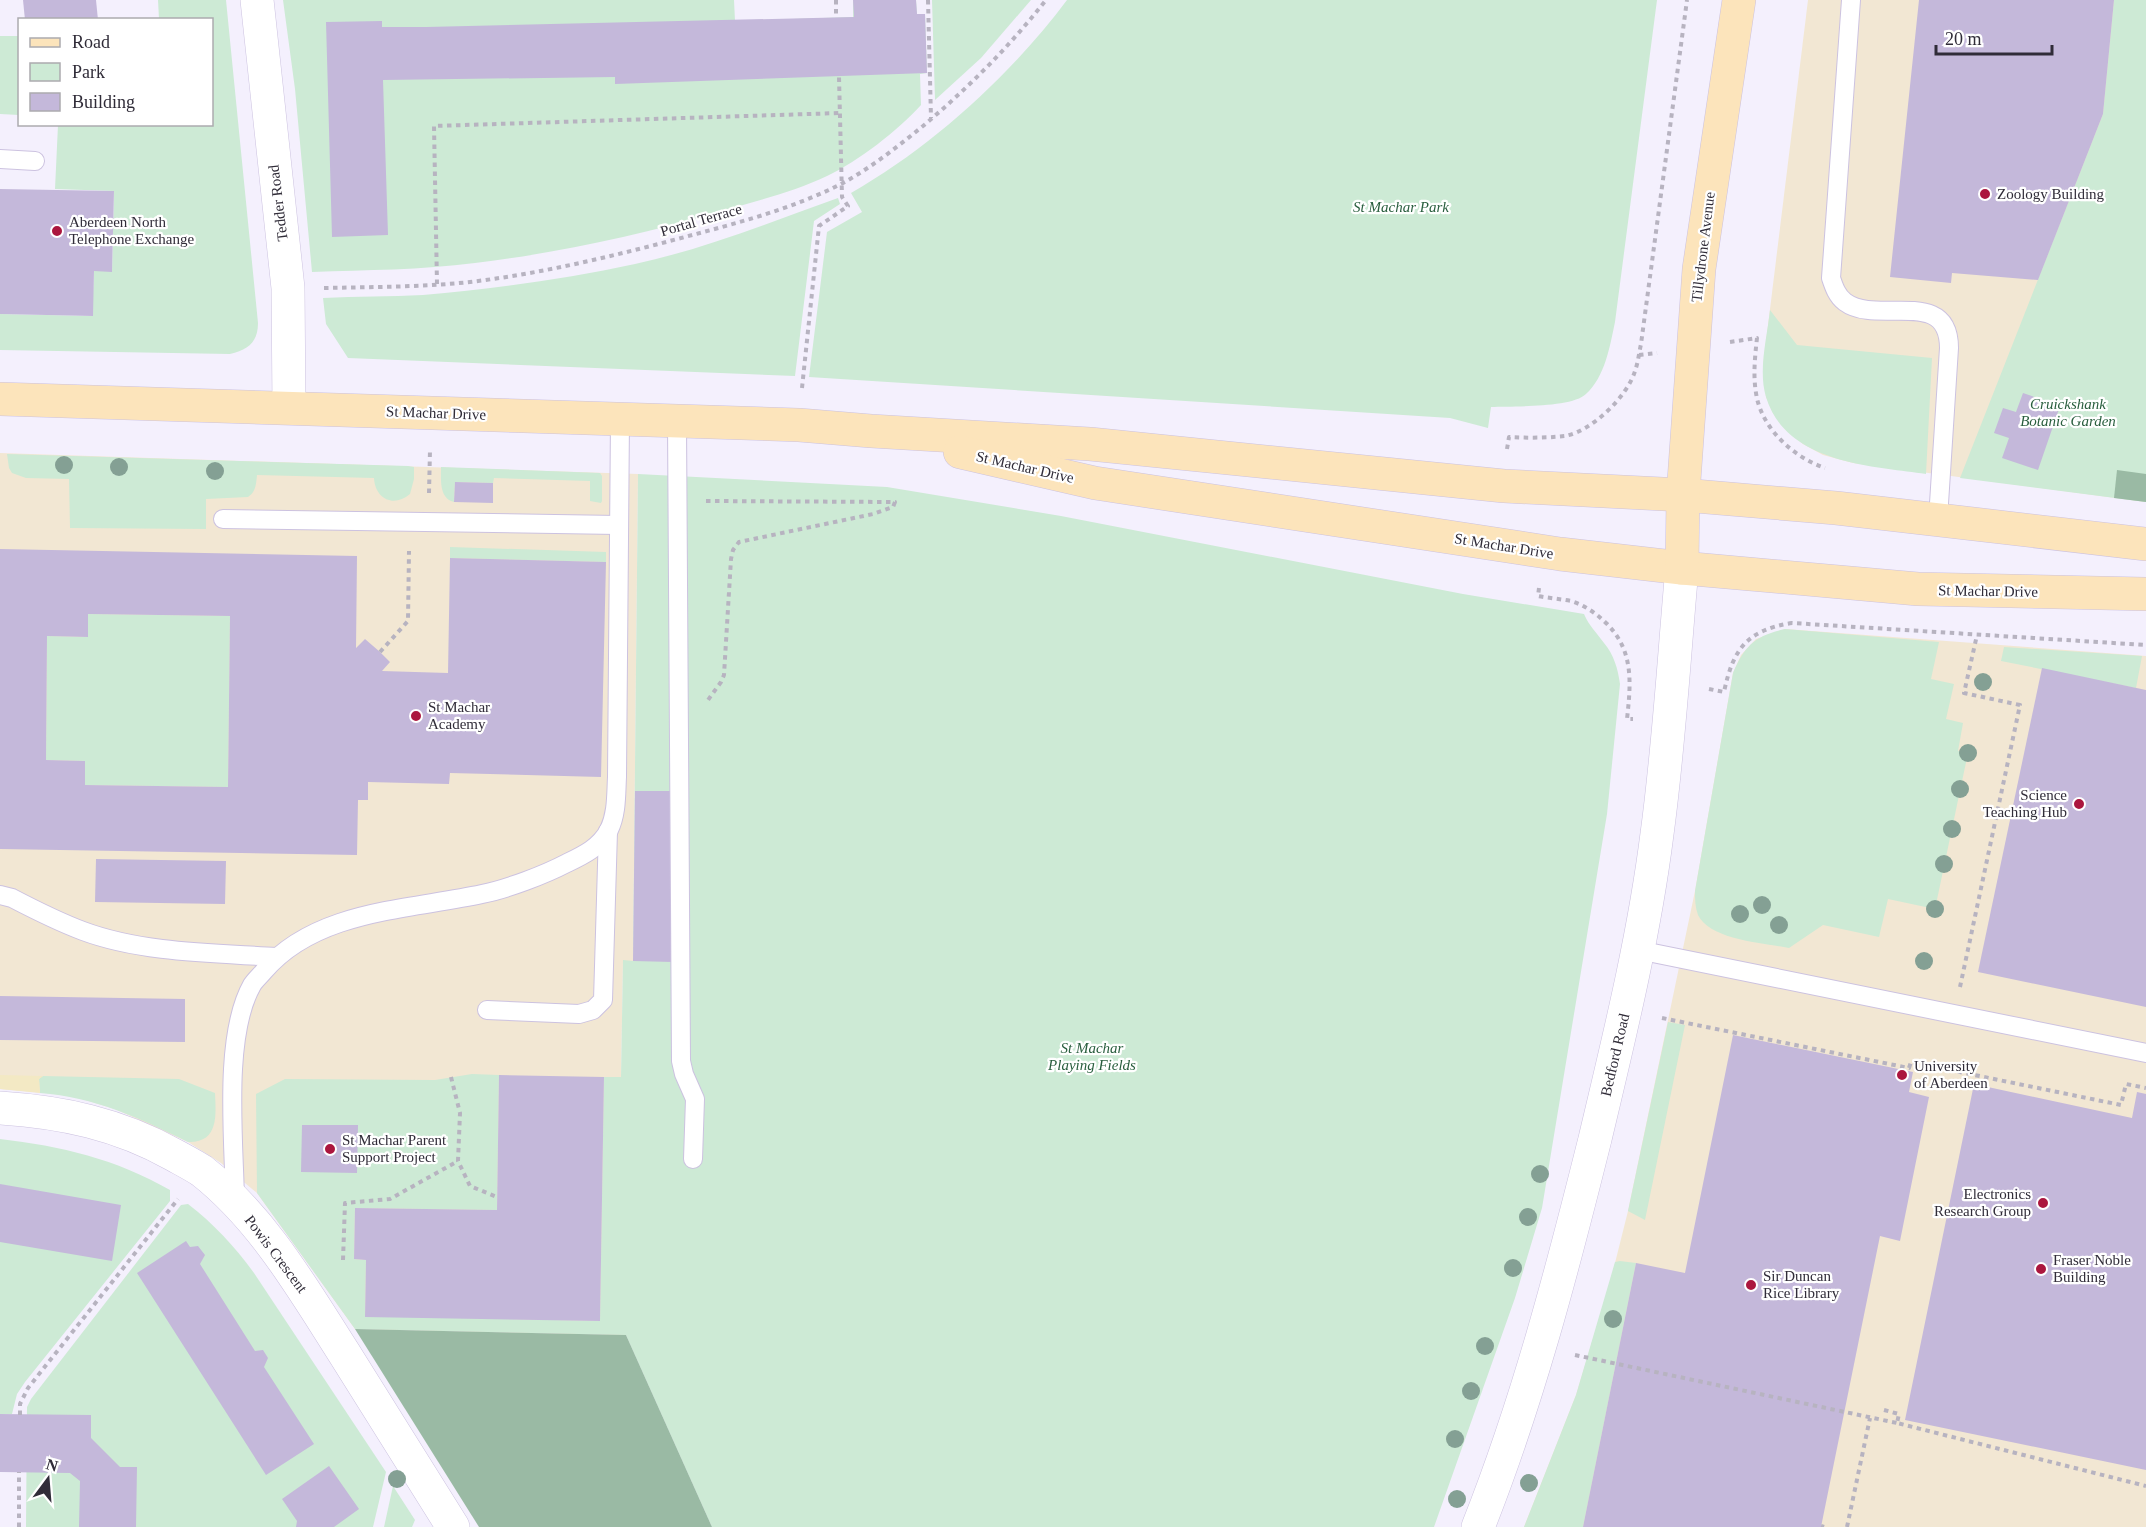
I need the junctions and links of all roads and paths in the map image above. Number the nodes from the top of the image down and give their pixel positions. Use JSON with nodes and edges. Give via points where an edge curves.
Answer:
{"nodes":[{"id":1,"x":257,"y":0,"type":"edge"},
{"id":2,"x":836,"y":0,"type":"edge"},
{"id":3,"x":928,"y":0,"type":"edge"},
{"id":4,"x":1046,"y":0,"type":"edge"},
{"id":5,"x":1687,"y":0,"type":"edge"},
{"id":6,"x":1739,"y":0,"type":"edge"},
{"id":7,"x":1851,"y":0,"type":"edge"},
{"id":8,"x":836,"y":17,"type":"dead end"},
{"id":9,"x":839,"y":77,"type":"dead end"},
{"id":10,"x":840,"y":113,"type":"junction"},
{"id":11,"x":932,"y":118,"type":"junction"},
{"id":12,"x":0,"y":159,"type":"edge"},
{"id":13,"x":35,"y":161,"type":"dead end"},
{"id":14,"x":842,"y":183,"type":"junction"},
{"id":15,"x":437,"y":284,"type":"junction"},
{"id":16,"x":288,"y":288,"type":"junction"},
{"id":17,"x":1757,"y":338,"type":"dead end"},
{"id":18,"x":0,"y":399,"type":"edge"},
{"id":19,"x":289,"y":407,"type":"junction"},
{"id":20,"x":430,"y":413,"type":"junction"},
{"id":21,"x":620,"y":419,"type":"junction"},
{"id":22,"x":677,"y":422,"type":"junction"},
{"id":23,"x":799,"y":424,"type":"junction"},
{"id":24,"x":871,"y":431,"type":"junction"},
{"id":25,"x":1509,"y":437,"type":"dead end"},
{"id":26,"x":1831,"y":470,"type":"dead end"},
{"id":27,"x":1683,"y":495,"type":"junction"},
{"id":28,"x":677,"y":501,"type":"junction"},
{"id":29,"x":223,"y":519,"type":"dead end"},
{"id":30,"x":1938,"y":519,"type":"junction"},
{"id":31,"x":428,"y":522,"type":"junction"},
{"id":32,"x":618,"y":525,"type":"junction"},
{"id":33,"x":2146,"y":544,"type":"edge"},
{"id":34,"x":1682,"y":568,"type":"junction"},
{"id":35,"x":2146,"y":594,"type":"edge"},
{"id":36,"x":1538,"y":596,"type":"dead end"},
{"id":37,"x":1977,"y":635,"type":"junction"},
{"id":38,"x":2146,"y":645,"type":"edge"},
{"id":39,"x":380,"y":652,"type":"dead end"},
{"id":40,"x":1708,"y":689,"type":"dead end"},
{"id":41,"x":1627,"y":719,"type":"dead end"},
{"id":42,"x":679,"y":739,"type":"junction"},
{"id":43,"x":608,"y":831,"type":"junction"},
{"id":44,"x":0,"y":895,"type":"edge"},
{"id":45,"x":1638,"y":950,"type":"junction"},
{"id":46,"x":276,"y":957,"type":"junction"},
{"id":47,"x":1961,"y":982,"type":"dead end"},
{"id":48,"x":487,"y":1010,"type":"dead end"},
{"id":49,"x":1662,"y":1018,"type":"dead end"},
{"id":50,"x":2146,"y":1053,"type":"edge"},
{"id":51,"x":451,"y":1077,"type":"dead end"},
{"id":52,"x":2146,"y":1088,"type":"edge"},
{"id":53,"x":0,"y":1108,"type":"edge"},
{"id":54,"x":693,"y":1159,"type":"dead end"},
{"id":55,"x":458,"y":1161,"type":"junction"},
{"id":56,"x":201,"y":1170,"type":"junction"},
{"id":57,"x":497,"y":1197,"type":"dead end"},
{"id":58,"x":235,"y":1202,"type":"junction"},
{"id":59,"x":343,"y":1260,"type":"dead end"},
{"id":60,"x":1540,"y":1348,"type":"junction"},
{"id":61,"x":1884,"y":1410,"type":"dead end"},
{"id":62,"x":20,"y":1414,"type":"dead end"},
{"id":63,"x":1870,"y":1418,"type":"junction"},
{"id":64,"x":1897,"y":1423,"type":"junction"},
{"id":65,"x":19,"y":1472,"type":"dead end"},
{"id":66,"x":2146,"y":1486,"type":"edge"},
{"id":67,"x":19,"y":1527,"type":"edge"},
{"id":68,"x":453,"y":1527,"type":"edge"},
{"id":69,"x":1478,"y":1527,"type":"edge"},
{"id":70,"x":1847,"y":1527,"type":"edge"}],
"edges":[{"from":1,"to":16,"type":"street","name":"Tedder Road"},
{"from":2,"to":8,"type":"path"},
{"from":3,"to":11,"type":"path"},
{"from":4,"to":11,"type":"path","name":"Portal Terrace","via":[[1017,37]]},
{"from":5,"to":25,"type":"path","via":[[1635,373],[1610,409],[1582,428],[1568,435]]},
{"from":6,"to":27,"type":"main road","name":"Tillydrone Avenue","via":[[1699,269]]},
{"from":7,"to":30,"type":"lane","via":[[1831,278],[1836,293],[1846,303],[1934,314],[1949,335]]},
{"from":9,"to":10,"type":"path"},
{"from":10,"to":14,"type":"path"},
{"from":10,"to":15,"type":"path","via":[[434,126]]},
{"from":11,"to":14,"type":"path","name":"Portal Terrace","via":[[892,151]]},
{"from":12,"to":13,"type":"lane"},
{"from":14,"to":15,"type":"path","name":"Portal Terrace","via":[[734,224],[647,247],[554,268]]},
{"from":14,"to":23,"type":"path","via":[[848,206],[819,225]]},
{"from":15,"to":16,"type":"path","name":"Portal Terrace"},
{"from":16,"to":19,"type":"street","name":"Tedder Road"},
{"from":17,"to":26,"type":"path","via":[[1756,396],[1771,428],[1799,456]]},
{"from":18,"to":19,"type":"main road","name":"St Machar Drive"},
{"from":19,"to":20,"type":"main road","name":"St Machar Drive"},
{"from":20,"to":21,"type":"main road","name":"St Machar Drive"},
{"from":20,"to":31,"type":"path"},
{"from":21,"to":22,"type":"main road","name":"St Machar Drive"},
{"from":21,"to":32,"type":"lane"},
{"from":22,"to":23,"type":"main road","name":"St Machar Drive"},
{"from":22,"to":28,"type":"lane"},
{"from":23,"to":24,"type":"main road","name":"St Machar Drive"},
{"from":24,"to":27,"type":"main road","name":"St Machar Drive","via":[[1090,444],[1504,486]]},
{"from":24,"to":34,"type":"main road","name":"St Machar Drive","via":[[1095,483],[1560,554]]},
{"from":27,"to":30,"type":"main road","name":"St Machar Drive"},
{"from":27,"to":34,"type":"main road","name":"Tillydrone Avenue"},
{"from":28,"to":42,"type":"lane"},
{"from":28,"to":42,"type":"path","via":[[895,502],[893,507],[873,514],[739,542],[730,560],[724,675]]},
{"from":29,"to":31,"type":"lane"},
{"from":30,"to":33,"type":"main road","name":"St Machar Drive"},
{"from":31,"to":32,"type":"lane"},
{"from":31,"to":39,"type":"path","via":[[409,546],[408,621]]},
{"from":32,"to":43,"type":"lane","via":[[616,809]]},
{"from":34,"to":35,"type":"main road","name":"St Machar Drive","via":[[1917,589]]},
{"from":34,"to":45,"type":"street","name":"Bedford Road","via":[[1658,824]]},
{"from":36,"to":41,"type":"path","via":[[1588,608],[1623,643],[1630,672]]},
{"from":37,"to":38,"type":"path"},
{"from":37,"to":40,"type":"path","via":[[1809,622],[1783,624],[1761,631],[1743,644],[1732,662],[1724,692]]},
{"from":37,"to":47,"type":"path","via":[[1964,693],[2020,705]]},
{"from":42,"to":54,"type":"lane","via":[[681,1061],[695,1099]]},
{"from":43,"to":46,"type":"lane","via":[[594,849],[554,870],[485,894],[356,918],[319,930]]},
{"from":43,"to":48,"type":"lane","via":[[603,1000],[593,1011],[579,1014]]},
{"from":44,"to":46,"type":"lane","via":[[84,932],[132,944]]},
{"from":45,"to":50,"type":"lane"},
{"from":45,"to":60,"type":"street","name":"Bedford Road"},
{"from":46,"to":58,"type":"lane","via":[[252,985],[237,1024],[233,1076]]},
{"from":49,"to":52,"type":"path","via":[[1909,1068],[1911,1062],[2121,1105],[2126,1084]]},
{"from":51,"to":55,"type":"path","via":[[460,1113]]},
{"from":53,"to":56,"type":"street","name":"Powis Crescent","via":[[38,1110],[90,1120],[153,1143]]},
{"from":55,"to":57,"type":"path","via":[[470,1186]]},
{"from":55,"to":59,"type":"path","via":[[390,1199],[345,1203]]},
{"from":56,"to":58,"type":"street","name":"Powis Crescent"},
{"from":56,"to":62,"type":"path","via":[[28,1388]]},
{"from":58,"to":68,"type":"street","name":"Powis Crescent","via":[[303,1289]]},
{"from":60,"to":63,"type":"path"},
{"from":60,"to":69,"type":"street","name":"Bedford Road","via":[[1526,1398]]},
{"from":61,"to":64,"type":"path","via":[[1899,1414]]},
{"from":63,"to":64,"type":"path"},
{"from":63,"to":70,"type":"path"},
{"from":64,"to":66,"type":"path"},
{"from":65,"to":67,"type":"path"}]}
